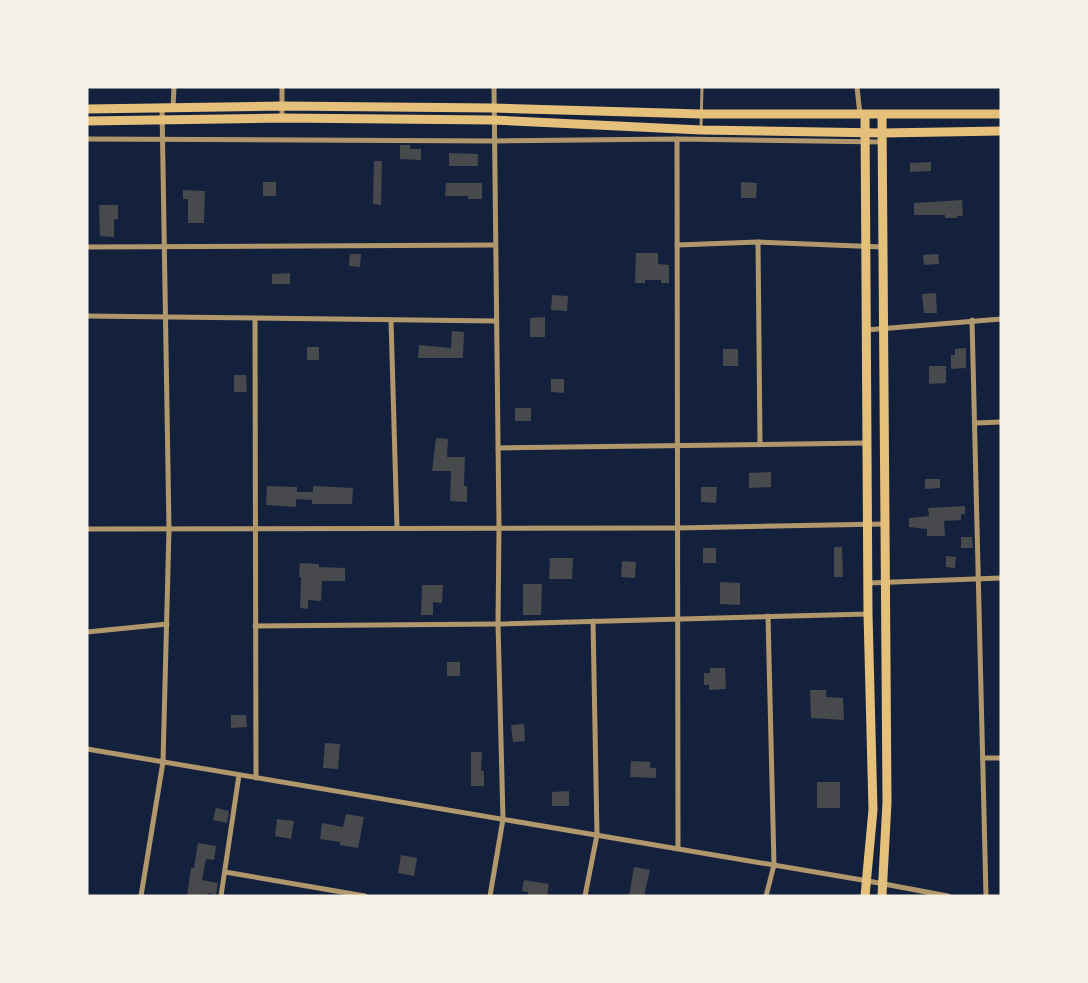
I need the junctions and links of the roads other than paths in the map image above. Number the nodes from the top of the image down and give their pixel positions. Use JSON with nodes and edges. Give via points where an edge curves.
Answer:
{"nodes":[{"id":1,"x":174,"y":87,"type":"edge"},
{"id":2,"x":282,"y":87,"type":"edge"},
{"id":3,"x":494,"y":87,"type":"edge"},
{"id":4,"x":702,"y":87,"type":"edge"},
{"id":5,"x":857,"y":87,"type":"edge"},
{"id":6,"x":282,"y":106,"type":"junction"},
{"id":7,"x":162,"y":107,"type":"junction"},
{"id":8,"x":173,"y":107,"type":"junction"},
{"id":9,"x":87,"y":108,"type":"edge"},
{"id":10,"x":494,"y":108,"type":"junction"},
{"id":11,"x":701,"y":114,"type":"junction"},
{"id":12,"x":1001,"y":114,"type":"edge"},
{"id":13,"x":862,"y":115,"type":"junction"},
{"id":14,"x":882,"y":115,"type":"junction"},
{"id":15,"x":282,"y":118,"type":"junction"},
{"id":16,"x":163,"y":120,"type":"junction"},
{"id":17,"x":493,"y":120,"type":"junction"},
{"id":18,"x":87,"y":122,"type":"edge"},
{"id":19,"x":701,"y":130,"type":"junction"},
{"id":20,"x":1001,"y":132,"type":"edge"},
{"id":21,"x":865,"y":137,"type":"junction"},
{"id":22,"x":883,"y":137,"type":"junction"},
{"id":23,"x":87,"y":139,"type":"edge"},
{"id":24,"x":163,"y":139,"type":"junction"},
{"id":25,"x":677,"y":139,"type":"junction"},
{"id":26,"x":494,"y":141,"type":"junction"},
{"id":27,"x":758,"y":242,"type":"junction"},
{"id":28,"x":495,"y":245,"type":"junction"},
{"id":29,"x":677,"y":245,"type":"junction"},
{"id":30,"x":165,"y":246,"type":"junction"},
{"id":31,"x":866,"y":246,"type":"junction"},
{"id":32,"x":87,"y":247,"type":"edge"},
{"id":33,"x":885,"y":247,"type":"junction"},
{"id":34,"x":87,"y":316,"type":"edge"},
{"id":35,"x":166,"y":317,"type":"junction"},
{"id":36,"x":255,"y":318,"type":"junction"},
{"id":37,"x":391,"y":320,"type":"junction"},
{"id":38,"x":972,"y":320,"type":"junction"},
{"id":39,"x":1001,"y":320,"type":"edge"},
{"id":40,"x":496,"y":321,"type":"junction"},
{"id":41,"x":884,"y":328,"type":"junction"},
{"id":42,"x":866,"y":330,"type":"junction"},
{"id":43,"x":1001,"y":422,"type":"edge"},
{"id":44,"x":975,"y":423,"type":"junction"},
{"id":45,"x":867,"y":443,"type":"junction"},
{"id":46,"x":760,"y":444,"type":"junction"},
{"id":47,"x":678,"y":445,"type":"junction"},
{"id":48,"x":498,"y":448,"type":"junction"},
{"id":49,"x":884,"y":524,"type":"junction"},
{"id":50,"x":868,"y":525,"type":"junction"},
{"id":51,"x":396,"y":528,"type":"junction"},
{"id":52,"x":499,"y":528,"type":"junction"},
{"id":53,"x":678,"y":528,"type":"junction"},
{"id":54,"x":87,"y":529,"type":"edge"},
{"id":55,"x":169,"y":529,"type":"junction"},
{"id":56,"x":255,"y":529,"type":"junction"},
{"id":57,"x":1001,"y":578,"type":"edge"},
{"id":58,"x":978,"y":579,"type":"junction"},
{"id":59,"x":868,"y":583,"type":"junction"},
{"id":60,"x":885,"y":583,"type":"junction"},
{"id":61,"x":868,"y":614,"type":"junction"},
{"id":62,"x":768,"y":616,"type":"junction"},
{"id":63,"x":678,"y":618,"type":"junction"},
{"id":64,"x":593,"y":621,"type":"junction"},
{"id":65,"x":167,"y":624,"type":"junction"},
{"id":66,"x":498,"y":624,"type":"junction"},
{"id":67,"x":255,"y":626,"type":"junction"},
{"id":68,"x":87,"y":632,"type":"edge"},
{"id":69,"x":87,"y":749,"type":"edge"},
{"id":70,"x":983,"y":758,"type":"junction"},
{"id":71,"x":1001,"y":758,"type":"edge"},
{"id":72,"x":163,"y":762,"type":"junction"},
{"id":73,"x":239,"y":775,"type":"junction"},
{"id":74,"x":256,"y":777,"type":"junction"},
{"id":75,"x":503,"y":819,"type":"junction"},
{"id":76,"x":597,"y":835,"type":"junction"},
{"id":77,"x":678,"y":848,"type":"junction"},
{"id":78,"x":774,"y":865,"type":"junction"},
{"id":79,"x":225,"y":872,"type":"junction"},
{"id":80,"x":868,"y":880,"type":"junction"},
{"id":81,"x":884,"y":884,"type":"junction"},
{"id":82,"x":141,"y":896,"type":"edge"},
{"id":83,"x":221,"y":896,"type":"edge"},
{"id":84,"x":365,"y":896,"type":"edge"},
{"id":85,"x":490,"y":896,"type":"edge"},
{"id":86,"x":585,"y":896,"type":"edge"},
{"id":87,"x":766,"y":896,"type":"edge"},
{"id":88,"x":865,"y":896,"type":"edge"},
{"id":89,"x":882,"y":896,"type":"edge"},
{"id":90,"x":948,"y":896,"type":"edge"},
{"id":91,"x":986,"y":896,"type":"edge"}],
"edges":[{"from":1,"to":8,"type":"street"},
{"from":2,"to":6,"type":"street"},
{"from":3,"to":10,"type":"street"},
{"from":4,"to":11,"type":"lane"},
{"from":5,"to":13,"type":"street"},
{"from":6,"to":8,"type":"main road"},
{"from":6,"to":10,"type":"main road"},
{"from":6,"to":15,"type":"street"},
{"from":7,"to":8,"type":"main road"},
{"from":7,"to":9,"type":"main road"},
{"from":7,"to":16,"type":"street"},
{"from":10,"to":11,"type":"main road"},
{"from":10,"to":17,"type":"street"},
{"from":11,"to":13,"type":"main road"},
{"from":11,"to":19,"type":"lane"},
{"from":12,"to":14,"type":"main road"},
{"from":13,"to":14,"type":"main road"},
{"from":13,"to":21,"type":"main road"},
{"from":14,"to":22,"type":"main road"},
{"from":15,"to":16,"type":"main road"},
{"from":15,"to":17,"type":"main road"},
{"from":16,"to":18,"type":"main road"},
{"from":16,"to":24,"type":"street"},
{"from":17,"to":19,"type":"main road"},
{"from":17,"to":26,"type":"street"},
{"from":19,"to":21,"type":"main road"},
{"from":20,"to":22,"type":"main road"},
{"from":21,"to":22,"type":"main road"},
{"from":21,"to":25,"type":"street"},
{"from":21,"to":31,"type":"main road"},
{"from":22,"to":33,"type":"main road"},
{"from":23,"to":24,"type":"street"},
{"from":24,"to":26,"type":"street"},
{"from":24,"to":30,"type":"street"},
{"from":25,"to":26,"type":"street"},
{"from":25,"to":29,"type":"street"},
{"from":26,"to":28,"type":"street"},
{"from":27,"to":29,"type":"street"},
{"from":27,"to":31,"type":"street"},
{"from":27,"to":46,"type":"street"},
{"from":28,"to":30,"type":"street"},
{"from":28,"to":40,"type":"street"},
{"from":29,"to":47,"type":"street"},
{"from":30,"to":32,"type":"street"},
{"from":30,"to":35,"type":"street"},
{"from":31,"to":33,"type":"street"},
{"from":31,"to":42,"type":"main road"},
{"from":33,"to":41,"type":"main road"},
{"from":34,"to":35,"type":"street"},
{"from":35,"to":36,"type":"street"},
{"from":35,"to":55,"type":"street"},
{"from":36,"to":37,"type":"street"},
{"from":36,"to":56,"type":"street"},
{"from":37,"to":40,"type":"street"},
{"from":37,"to":51,"type":"street"},
{"from":38,"to":39,"type":"street"},
{"from":38,"to":41,"type":"street"},
{"from":38,"to":44,"type":"street"},
{"from":40,"to":48,"type":"street"},
{"from":41,"to":42,"type":"street"},
{"from":41,"to":49,"type":"main road"},
{"from":42,"to":45,"type":"main road"},
{"from":43,"to":44,"type":"street"},
{"from":44,"to":58,"type":"street"},
{"from":45,"to":46,"type":"street"},
{"from":45,"to":50,"type":"main road"},
{"from":46,"to":47,"type":"street"},
{"from":47,"to":48,"type":"street"},
{"from":47,"to":53,"type":"street"},
{"from":48,"to":52,"type":"street"},
{"from":49,"to":50,"type":"street"},
{"from":49,"to":60,"type":"main road"},
{"from":50,"to":53,"type":"street"},
{"from":50,"to":59,"type":"main road"},
{"from":51,"to":52,"type":"street"},
{"from":51,"to":56,"type":"street"},
{"from":52,"to":53,"type":"street"},
{"from":52,"to":66,"type":"street"},
{"from":53,"to":63,"type":"street"},
{"from":54,"to":55,"type":"street"},
{"from":55,"to":56,"type":"street"},
{"from":55,"to":65,"type":"street"},
{"from":56,"to":67,"type":"street"},
{"from":57,"to":58,"type":"street"},
{"from":58,"to":60,"type":"street"},
{"from":58,"to":70,"type":"street"},
{"from":59,"to":60,"type":"street"},
{"from":59,"to":61,"type":"main road"},
{"from":60,"to":81,"type":"main road"},
{"from":61,"to":62,"type":"street"},
{"from":61,"to":80,"type":"main road","via":[[873,810]]},
{"from":62,"to":63,"type":"street"},
{"from":62,"to":78,"type":"street"},
{"from":63,"to":64,"type":"street"},
{"from":63,"to":77,"type":"street"},
{"from":64,"to":66,"type":"street"},
{"from":64,"to":76,"type":"street"},
{"from":65,"to":68,"type":"street"},
{"from":65,"to":72,"type":"street"},
{"from":66,"to":67,"type":"street"},
{"from":66,"to":75,"type":"street"},
{"from":67,"to":74,"type":"street"},
{"from":69,"to":72,"type":"street"},
{"from":70,"to":71,"type":"street"},
{"from":70,"to":91,"type":"street"},
{"from":72,"to":73,"type":"street"},
{"from":72,"to":82,"type":"street"},
{"from":73,"to":74,"type":"street"},
{"from":73,"to":79,"type":"street"},
{"from":74,"to":75,"type":"street"},
{"from":75,"to":76,"type":"street"},
{"from":75,"to":85,"type":"street"},
{"from":76,"to":77,"type":"street"},
{"from":76,"to":86,"type":"street"},
{"from":77,"to":78,"type":"street"},
{"from":78,"to":80,"type":"street"},
{"from":78,"to":87,"type":"street"},
{"from":79,"to":83,"type":"street"},
{"from":79,"to":84,"type":"street"},
{"from":80,"to":81,"type":"street"},
{"from":80,"to":88,"type":"main road"},
{"from":81,"to":89,"type":"main road"},
{"from":81,"to":90,"type":"street"}]}
